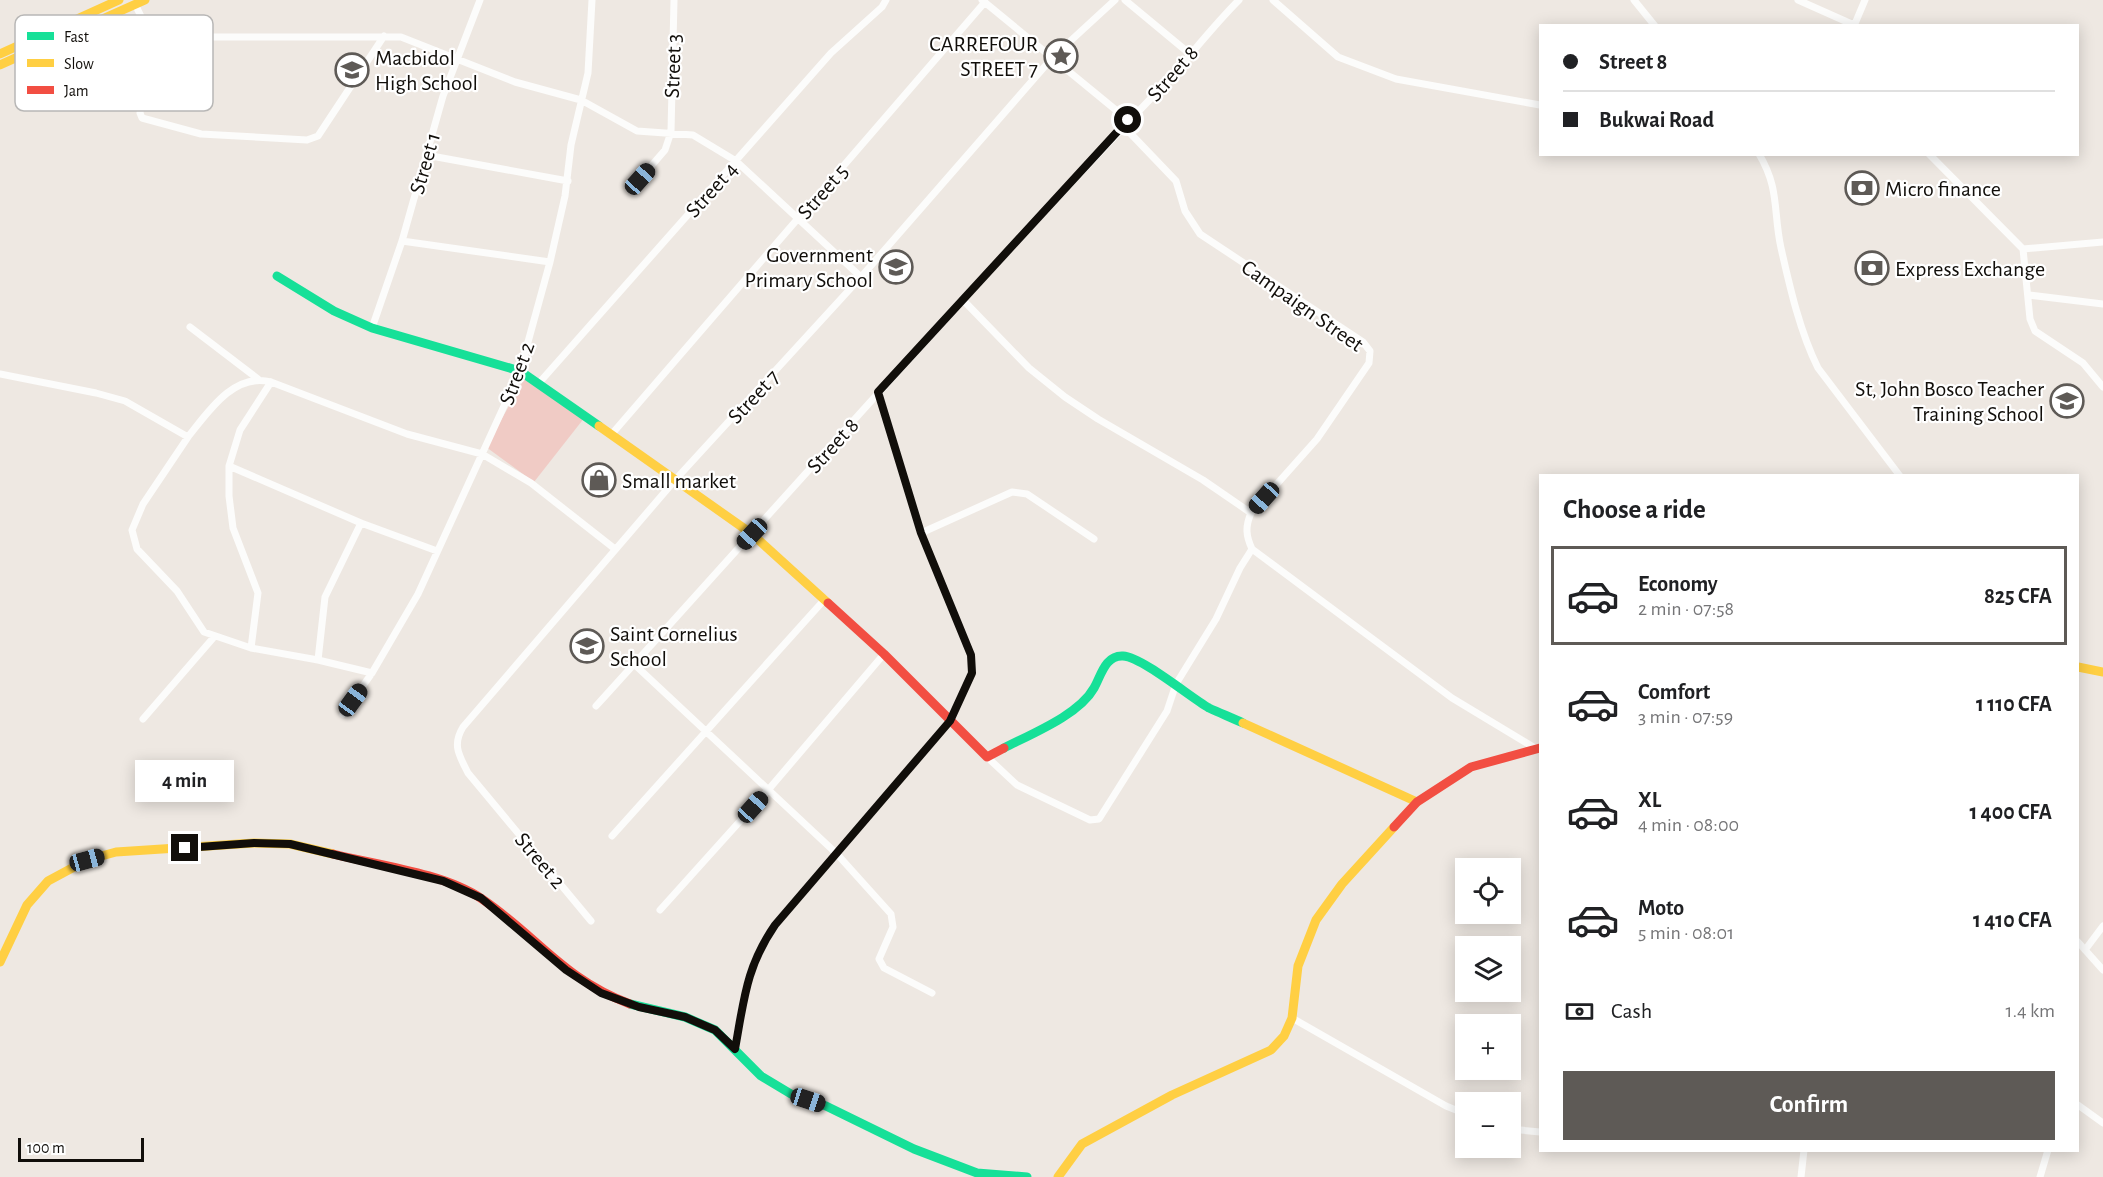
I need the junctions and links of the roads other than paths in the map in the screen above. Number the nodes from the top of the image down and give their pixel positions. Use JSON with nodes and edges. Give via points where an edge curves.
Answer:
{"nodes":[{"id":1,"x":119,"y":0,"type":"edge"},
{"id":2,"x":145,"y":0,"type":"edge"},
{"id":3,"x":480,"y":0,"type":"edge"},
{"id":4,"x":592,"y":0,"type":"edge"},
{"id":5,"x":674,"y":0,"type":"edge"},
{"id":6,"x":886,"y":0,"type":"edge"},
{"id":7,"x":1115,"y":0,"type":"edge"},
{"id":8,"x":1125,"y":0,"type":"edge"},
{"id":9,"x":1239,"y":0,"type":"edge"},
{"id":10,"x":1273,"y":0,"type":"edge"},
{"id":11,"x":1634,"y":0,"type":"edge"},
{"id":12,"x":1798,"y":0,"type":"edge"},
{"id":13,"x":1865,"y":0,"type":"edge"},
{"id":14,"x":983,"y":1,"type":"edge"},
{"id":15,"x":135,"y":2,"type":"edge"},
{"id":16,"x":86,"y":15,"type":"edge"},
{"id":17,"x":107,"y":15,"type":"edge"},
{"id":18,"x":1653,"y":24,"type":"edge"},
{"id":19,"x":1852,"y":24,"type":"edge"},
{"id":20,"x":1854,"y":24,"type":"edge"},
{"id":21,"x":384,"y":36,"type":"junction"},
{"id":22,"x":213,"y":37,"type":"edge"},
{"id":23,"x":15,"y":47,"type":"edge"},
{"id":24,"x":0,"y":54,"type":"edge"},
{"id":25,"x":1190,"y":54,"type":"junction"},
{"id":26,"x":1053,"y":57,"type":"junction"},
{"id":27,"x":15,"y":58,"type":"edge"},
{"id":28,"x":457,"y":60,"type":"junction"},
{"id":29,"x":0,"y":65,"type":"edge"},
{"id":30,"x":581,"y":100,"type":"junction"},
{"id":31,"x":1539,"y":105,"type":"edge"},
{"id":32,"x":140,"y":111,"type":"edge"},
{"id":33,"x":1128,"y":120,"type":"junction"},
{"id":34,"x":671,"y":132,"type":"junction"},
{"id":35,"x":426,"y":155,"type":"junction"},
{"id":36,"x":1760,"y":156,"type":"edge"},
{"id":37,"x":1931,"y":156,"type":"edge"},
{"id":38,"x":736,"y":161,"type":"junction"},
{"id":39,"x":640,"y":179,"type":"dead end"},
{"id":40,"x":568,"y":181,"type":"junction"},
{"id":41,"x":797,"y":220,"type":"junction"},
{"id":42,"x":402,"y":242,"type":"junction"},
{"id":43,"x":2103,"y":242,"type":"edge"},
{"id":44,"x":2023,"y":249,"type":"junction"},
{"id":45,"x":550,"y":262,"type":"junction"},
{"id":46,"x":277,"y":276,"type":"dead end"},
{"id":47,"x":861,"y":277,"type":"junction"},
{"id":48,"x":2029,"y":295,"type":"junction"},
{"id":49,"x":964,"y":301,"type":"junction"},
{"id":50,"x":2103,"y":304,"type":"edge"},
{"id":51,"x":190,"y":327,"type":"dead end"},
{"id":52,"x":372,"y":328,"type":"junction"},
{"id":53,"x":520,"y":371,"type":"junction"},
{"id":54,"x":0,"y":374,"type":"edge"},
{"id":55,"x":258,"y":379,"type":"junction"},
{"id":56,"x":271,"y":382,"type":"junction"},
{"id":57,"x":539,"y":383,"type":"junction"},
{"id":58,"x":2103,"y":387,"type":"edge"},
{"id":59,"x":878,"y":392,"type":"junction"},
{"id":60,"x":611,"y":435,"type":"junction"},
{"id":61,"x":189,"y":437,"type":"junction"},
{"id":62,"x":482,"y":454,"type":"junction"},
{"id":63,"x":229,"y":466,"type":"junction"},
{"id":64,"x":1898,"y":474,"type":"edge"},
{"id":65,"x":676,"y":479,"type":"junction"},
{"id":66,"x":1251,"y":513,"type":"junction"},
{"id":67,"x":361,"y":523,"type":"junction"},
{"id":68,"x":921,"y":533,"type":"junction"},
{"id":69,"x":752,"y":534,"type":"junction"},
{"id":70,"x":1094,"y":539,"type":"dead end"},
{"id":71,"x":615,"y":549,"type":"junction"},
{"id":72,"x":1252,"y":549,"type":"junction"},
{"id":73,"x":437,"y":551,"type":"junction"},
{"id":74,"x":825,"y":600,"type":"junction"},
{"id":75,"x":214,"y":637,"type":"junction"},
{"id":76,"x":251,"y":648,"type":"junction"},
{"id":77,"x":884,"y":654,"type":"junction"},
{"id":78,"x":318,"y":660,"type":"junction"},
{"id":79,"x":634,"y":664,"type":"junction"},
{"id":80,"x":2079,"y":667,"type":"edge"},
{"id":81,"x":2103,"y":672,"type":"edge"},
{"id":82,"x":372,"y":673,"type":"junction"},
{"id":83,"x":1176,"y":684,"type":"junction"},
{"id":84,"x":596,"y":706,"type":"dead end"},
{"id":85,"x":343,"y":714,"type":"dead end"},
{"id":86,"x":143,"y":718,"type":"dead end"},
{"id":87,"x":950,"y":721,"type":"junction"},
{"id":88,"x":707,"y":731,"type":"junction"},
{"id":89,"x":456,"y":738,"type":"joint"},
{"id":90,"x":1538,"y":748,"type":"edge"},
{"id":91,"x":987,"y":757,"type":"junction"},
{"id":92,"x":769,"y":789,"type":"junction"},
{"id":93,"x":1417,"y":802,"type":"junction"},
{"id":94,"x":612,"y":836,"type":"dead end"},
{"id":95,"x":837,"y":854,"type":"junction"},
{"id":96,"x":660,"y":910,"type":"dead end"},
{"id":97,"x":591,"y":921,"type":"dead end"},
{"id":98,"x":2103,"y":927,"type":"edge"},
{"id":99,"x":2079,"y":943,"type":"edge"},
{"id":100,"x":2085,"y":950,"type":"junction"},
{"id":101,"x":0,"y":963,"type":"edge"},
{"id":102,"x":2103,"y":970,"type":"edge"},
{"id":103,"x":932,"y":993,"type":"dead end"},
{"id":104,"x":1292,"y":1018,"type":"junction"},
{"id":105,"x":735,"y":1049,"type":"junction"},
{"id":106,"x":2079,"y":1107,"type":"edge"},
{"id":107,"x":1455,"y":1110,"type":"edge"},
{"id":108,"x":2103,"y":1124,"type":"edge"},
{"id":109,"x":1521,"y":1130,"type":"edge"},
{"id":110,"x":1539,"y":1132,"type":"edge"},
{"id":111,"x":1803,"y":1152,"type":"edge"},
{"id":112,"x":2047,"y":1152,"type":"edge"},
{"id":113,"x":1027,"y":1177,"type":"edge"},
{"id":114,"x":1058,"y":1177,"type":"edge"},
{"id":115,"x":1801,"y":1177,"type":"edge"},
{"id":116,"x":2040,"y":1177,"type":"edge"}],
"edges":[{"from":1,"to":16,"type":"main road"},
{"from":2,"to":15,"type":"main road"},
{"from":3,"to":28,"type":"street","name":"Street 1"},
{"from":4,"to":30,"type":"street","name":"Street 2","via":[[588,73]]},
{"from":5,"to":34,"type":"street","name":"Street 3"},
{"from":6,"to":38,"type":"street","name":"Street 4","via":[[831,52]]},
{"from":7,"to":26,"type":"street","name":"Street 7"},
{"from":8,"to":25,"type":"street"},
{"from":9,"to":25,"type":"street","name":"Street 8"},
{"from":10,"to":31,"type":"street","via":[[1338,57],[1396,79]]},
{"from":11,"to":18,"type":"street"},
{"from":12,"to":19,"type":"street"},
{"from":13,"to":20,"type":"street"},
{"from":14,"to":26,"type":"street","name":"Campaign Street"},
{"from":14,"to":41,"type":"street","name":"Street 5"},
{"from":15,"to":17,"type":"main road"},
{"from":21,"to":22,"type":"street"},
{"from":21,"to":28,"type":"street","via":[[400,38]]},
{"from":21,"to":32,"type":"street","via":[[318,136],[307,140],[201,134],[142,118]]},
{"from":23,"to":24,"type":"main road"},
{"from":25,"to":33,"type":"street","name":"Street 8"},
{"from":26,"to":33,"type":"street","name":"Campaign Street"},
{"from":26,"to":47,"type":"street","name":"Street 7"},
{"from":27,"to":29,"type":"main road"},
{"from":28,"to":30,"type":"street","via":[[515,82]]},
{"from":28,"to":35,"type":"street","name":"Street 1"},
{"from":30,"to":34,"type":"street","via":[[637,131]]},
{"from":30,"to":40,"type":"street","name":"Street 2"},
{"from":33,"to":49,"type":"street","name":"Street 8"},
{"from":33,"to":66,"type":"street","name":"Campaign Street","via":[[1131,134],[1176,181],[1185,211],[1200,234],[1363,342],[1370,351],[1369,363],[1317,439]]},
{"from":34,"to":38,"type":"street","via":[[693,135]]},
{"from":34,"to":39,"type":"street","via":[[664,150]]},
{"from":35,"to":40,"type":"street"},
{"from":35,"to":42,"type":"street","name":"Street 1"},
{"from":36,"to":64,"type":"street","via":[[1776,195],[1780,246],[1808,349],[1818,368]]},
{"from":37,"to":44,"type":"street"},
{"from":38,"to":41,"type":"street"},
{"from":38,"to":57,"type":"street","name":"Street 4"},
{"from":40,"to":45,"type":"street","name":"Street 2"},
{"from":41,"to":47,"type":"street"},
{"from":41,"to":60,"type":"street","name":"Street 5"},
{"from":42,"to":45,"type":"street"},
{"from":42,"to":52,"type":"street","name":"Street 1"},
{"from":43,"to":44,"type":"street"},
{"from":44,"to":48,"type":"street"},
{"from":45,"to":53,"type":"street","name":"Street 2"},
{"from":46,"to":52,"type":"main road","via":[[334,311]]},
{"from":47,"to":65,"type":"street","name":"Street 7"},
{"from":48,"to":50,"type":"street"},
{"from":48,"to":58,"type":"street","via":[[2030,319],[2036,331],[2083,363]]},
{"from":49,"to":59,"type":"street","name":"Street 8"},
{"from":49,"to":66,"type":"street","via":[[1029,368],[1065,397]]},
{"from":51,"to":55,"type":"street"},
{"from":52,"to":53,"type":"main road"},
{"from":53,"to":57,"type":"main road"},
{"from":53,"to":62,"type":"street","name":"Street 2"},
{"from":54,"to":61,"type":"street","via":[[125,401]]},
{"from":55,"to":56,"type":"street"},
{"from":55,"to":61,"type":"street","via":[[229,391]]},
{"from":56,"to":62,"type":"street","via":[[407,434]]},
{"from":56,"to":63,"type":"street","via":[[240,430]]},
{"from":57,"to":60,"type":"main road"},
{"from":59,"to":68,"type":"street"},
{"from":59,"to":69,"type":"street","name":"Street 8"},
{"from":60,"to":65,"type":"main road"},
{"from":61,"to":75,"type":"street","via":[[143,504],[132,530],[133,540],[177,591],[201,629]]},
{"from":62,"to":71,"type":"street","via":[[531,483]]},
{"from":62,"to":73,"type":"street","name":"Street 2"},
{"from":63,"to":67,"type":"street"},
{"from":63,"to":76,"type":"street","via":[[233,528],[258,593]]},
{"from":65,"to":69,"type":"main road"},
{"from":65,"to":71,"type":"street","name":"Street 7"},
{"from":66,"to":72,"type":"street","via":[[1246,524]]},
{"from":67,"to":73,"type":"street"},
{"from":67,"to":78,"type":"street","via":[[325,597]]},
{"from":68,"to":70,"type":"street","via":[[1012,492],[1027,494]]},
{"from":68,"to":87,"type":"street","via":[[971,655],[972,673]]},
{"from":69,"to":74,"type":"main road"},
{"from":69,"to":79,"type":"street","name":"Street 8"},
{"from":71,"to":89,"type":"street","name":"Street 7"},
{"from":72,"to":83,"type":"street"},
{"from":72,"to":90,"type":"street","via":[[1452,698]]},
{"from":73,"to":82,"type":"street","name":"Street 2","via":[[418,594]]},
{"from":74,"to":77,"type":"main road"},
{"from":74,"to":88,"type":"street"},
{"from":75,"to":76,"type":"street"},
{"from":75,"to":86,"type":"street"},
{"from":76,"to":78,"type":"street"},
{"from":77,"to":87,"type":"main road"},
{"from":77,"to":92,"type":"street"},
{"from":78,"to":82,"type":"street"},
{"from":79,"to":84,"type":"street","name":"Street 8"},
{"from":79,"to":88,"type":"street"},
{"from":80,"to":81,"type":"main road"},
{"from":82,"to":85,"type":"street","name":"Street 2"},
{"from":83,"to":91,"type":"main road","via":[[1125,656],[1115,657],[1106,664],[1093,691],[1067,715]]},
{"from":83,"to":91,"type":"street","via":[[1167,711],[1099,819],[1090,820],[1017,785]]},
{"from":83,"to":93,"type":"main road","via":[[1208,707]]},
{"from":87,"to":91,"type":"main road"},
{"from":87,"to":95,"type":"street"},
{"from":88,"to":92,"type":"street"},
{"from":88,"to":94,"type":"street"},
{"from":89,"to":97,"type":"street","name":"Street 2","via":[[468,773]]},
{"from":90,"to":93,"type":"main road","via":[[1471,767]]},
{"from":92,"to":95,"type":"street"},
{"from":92,"to":96,"type":"street"},
{"from":93,"to":104,"type":"main road","via":[[1342,884],[1316,920],[1298,966]]},
{"from":95,"to":103,"type":"street","via":[[894,920],[879,959],[884,968]]},
{"from":95,"to":105,"type":"street","via":[[759,949],[746,983]]},
{"from":98,"to":100,"type":"street"},
{"from":99,"to":100,"type":"street"},
{"from":100,"to":102,"type":"street"},
{"from":101,"to":105,"type":"main road","via":[[27,905],[48,881],[87,860],[116,852],[290,844],[443,881],[481,898],[566,970],[601,993],[639,1007],[685,1017],[715,1030]]},
{"from":104,"to":107,"type":"street"},
{"from":104,"to":114,"type":"main road","via":[[1284,1036],[1271,1050],[1172,1095],[1082,1144]]},
{"from":105,"to":113,"type":"main road","via":[[761,1076],[791,1094],[826,1106],[914,1149],[976,1173]]},
{"from":106,"to":108,"type":"street"},
{"from":109,"to":110,"type":"street"},
{"from":111,"to":115,"type":"street"},
{"from":112,"to":116,"type":"street"}]}
